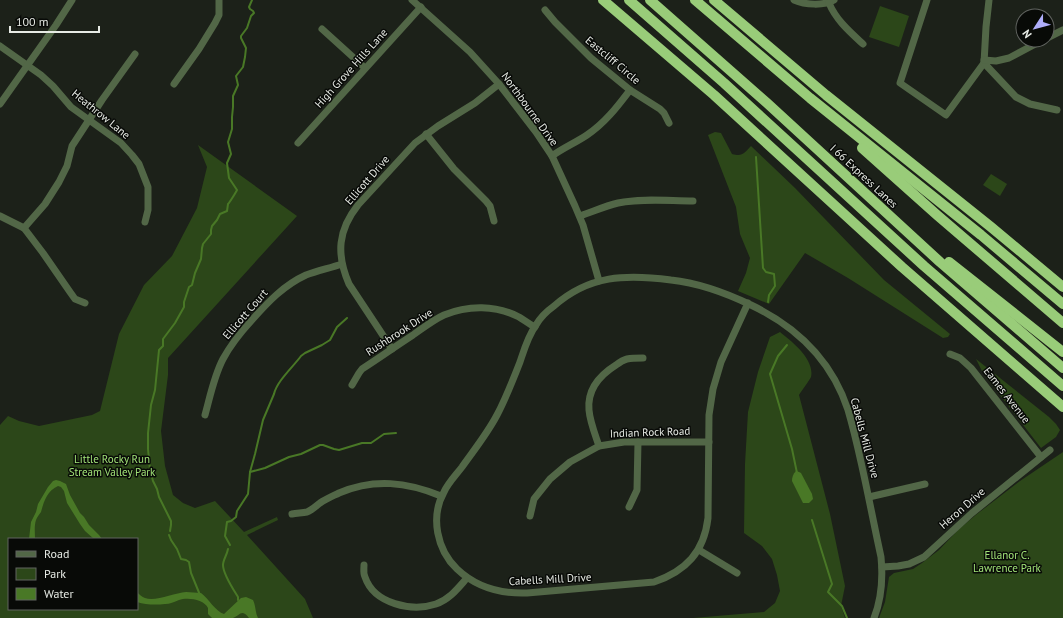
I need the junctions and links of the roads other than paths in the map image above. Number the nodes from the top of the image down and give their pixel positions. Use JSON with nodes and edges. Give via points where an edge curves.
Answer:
{"nodes":[{"id":1,"x":72,"y":0,"type":"edge"},
{"id":2,"x":219,"y":0,"type":"edge"},
{"id":3,"x":412,"y":0,"type":"edge"},
{"id":4,"x":603,"y":0,"type":"edge"},
{"id":5,"x":622,"y":0,"type":"edge"},
{"id":6,"x":629,"y":0,"type":"edge"},
{"id":7,"x":650,"y":0,"type":"edge"},
{"id":8,"x":695,"y":0,"type":"edge"},
{"id":9,"x":714,"y":0,"type":"edge"},
{"id":10,"x":794,"y":0,"type":"edge"},
{"id":11,"x":927,"y":0,"type":"edge"},
{"id":12,"x":989,"y":0,"type":"edge"},
{"id":13,"x":832,"y":1,"type":"edge"},
{"id":14,"x":420,"y":8,"type":"junction"},
{"id":15,"x":545,"y":10,"type":"dead end"},
{"id":16,"x":322,"y":29,"type":"dead end"},
{"id":17,"x":864,"y":44,"type":"dead end"},
{"id":18,"x":0,"y":46,"type":"edge"},
{"id":19,"x":1028,"y":48,"type":"edge"},
{"id":20,"x":685,"y":49,"type":"junction"},
{"id":21,"x":135,"y":54,"type":"dead end"},
{"id":22,"x":984,"y":62,"type":"junction"},
{"id":23,"x":28,"y":66,"type":"junction"},
{"id":24,"x":366,"y":68,"type":"junction"},
{"id":25,"x":174,"y":84,"type":"dead end"},
{"id":26,"x":499,"y":84,"type":"junction"},
{"id":27,"x":630,"y":90,"type":"junction"},
{"id":28,"x":810,"y":98,"type":"junction"},
{"id":29,"x":0,"y":104,"type":"edge"},
{"id":30,"x":1056,"y":110,"type":"dead end"},
{"id":31,"x":89,"y":119,"type":"junction"},
{"id":32,"x":669,"y":123,"type":"dead end"},
{"id":33,"x":426,"y":134,"type":"junction"},
{"id":34,"x":298,"y":143,"type":"dead end"},
{"id":35,"x":552,"y":156,"type":"junction"},
{"id":36,"x":823,"y":173,"type":"junction"},
{"id":37,"x":693,"y":201,"type":"dead end"},
{"id":38,"x":876,"y":203,"type":"junction"},
{"id":39,"x":0,"y":216,"type":"edge"},
{"id":40,"x":580,"y":216,"type":"junction"},
{"id":41,"x":494,"y":221,"type":"dead end"},
{"id":42,"x":145,"y":222,"type":"dead end"},
{"id":43,"x":24,"y":228,"type":"junction"},
{"id":44,"x":1006,"y":239,"type":"junction"},
{"id":45,"x":342,"y":264,"type":"junction"},
{"id":46,"x":599,"y":280,"type":"junction"},
{"id":47,"x":1063,"y":280,"type":"edge"},
{"id":48,"x":1063,"y":287,"type":"edge"},
{"id":49,"x":85,"y":303,"type":"dead end"},
{"id":50,"x":748,"y":303,"type":"junction"},
{"id":51,"x":1063,"y":304,"type":"edge"},
{"id":52,"x":1063,"y":323,"type":"edge"},
{"id":53,"x":535,"y":327,"type":"junction"},
{"id":54,"x":392,"y":349,"type":"junction"},
{"id":55,"x":1063,"y":352,"type":"edge"},
{"id":56,"x":950,"y":354,"type":"dead end"},
{"id":57,"x":643,"y":358,"type":"dead end"},
{"id":58,"x":1063,"y":368,"type":"edge"},
{"id":59,"x":1063,"y":376,"type":"edge"},
{"id":60,"x":352,"y":385,"type":"dead end"},
{"id":61,"x":1063,"y":386,"type":"edge"},
{"id":62,"x":1062,"y":407,"type":"edge"},
{"id":63,"x":205,"y":415,"type":"dead end"},
{"id":64,"x":638,"y":442,"type":"junction"},
{"id":65,"x":709,"y":442,"type":"junction"},
{"id":66,"x":599,"y":446,"type":"junction"},
{"id":67,"x":1050,"y":450,"type":"dead end"},
{"id":68,"x":1041,"y":457,"type":"junction"},
{"id":69,"x":925,"y":484,"type":"dead end"},
{"id":70,"x":442,"y":496,"type":"junction"},
{"id":71,"x":869,"y":497,"type":"junction"},
{"id":72,"x":629,"y":507,"type":"dead end"},
{"id":73,"x":292,"y":514,"type":"dead end"},
{"id":74,"x":530,"y":516,"type":"dead end"},
{"id":75,"x":699,"y":550,"type":"junction"},
{"id":76,"x":364,"y":565,"type":"dead end"},
{"id":77,"x":882,"y":567,"type":"junction"},
{"id":78,"x":737,"y":573,"type":"dead end"},
{"id":79,"x":467,"y":578,"type":"junction"},
{"id":80,"x":874,"y":618,"type":"edge"}],
"edges":[{"from":1,"to":23,"type":"street"},
{"from":2,"to":25,"type":"street","via":[[219,15],[215,23]]},
{"from":3,"to":14,"type":"street","name":"Northbourne Drive"},
{"from":4,"to":62,"type":"highway","via":[[714,95],[902,267]]},
{"from":5,"to":20,"type":"highway"},
{"from":6,"to":20,"type":"highway"},
{"from":7,"to":38,"type":"highway","name":"I 66 Express Lanes"},
{"from":8,"to":28,"type":"highway"},
{"from":9,"to":44,"type":"highway","via":[[832,100]]},
{"from":10,"to":13,"type":"street","via":[[805,4]]},
{"from":11,"to":22,"type":"street","via":[[900,83],[946,115]]},
{"from":12,"to":22,"type":"street"},
{"from":13,"to":17,"type":"street","via":[[833,12]]},
{"from":14,"to":24,"type":"street","name":"High Grove Hills Lane"},
{"from":14,"to":26,"type":"street","name":"Northbourne Drive","via":[[470,52]]},
{"from":15,"to":27,"type":"street","name":"Eastcliff Circle","via":[[591,58]]},
{"from":16,"to":24,"type":"street"},
{"from":18,"to":23,"type":"street","name":"Heathrow Lane"},
{"from":19,"to":22,"type":"street","via":[[1009,58]]},
{"from":20,"to":36,"type":"highway"},
{"from":21,"to":31,"type":"street"},
{"from":22,"to":30,"type":"street","via":[[1016,97],[1030,104]]},
{"from":23,"to":29,"type":"street"},
{"from":23,"to":31,"type":"street","name":"Heathrow Lane","via":[[53,86],[71,107]]},
{"from":24,"to":34,"type":"street","name":"High Grove Hills Lane"},
{"from":26,"to":33,"type":"street","name":"Ellicott Drive","via":[[475,103]]},
{"from":26,"to":35,"type":"street","name":"Northbourne Drive"},
{"from":27,"to":32,"type":"street","name":"Eastcliff Circle","via":[[660,109]]},
{"from":27,"to":35,"type":"street","via":[[617,108],[600,124]]},
{"from":28,"to":51,"type":"highway"},
{"from":28,"to":52,"type":"highway","via":[[893,177]]},
{"from":31,"to":42,"type":"street","name":"Heathrow Lane","via":[[121,143],[139,164],[148,187]]},
{"from":31,"to":43,"type":"street","via":[[72,146],[67,166],[59,182],[45,204]]},
{"from":33,"to":41,"type":"street","via":[[454,169],[490,206]]},
{"from":33,"to":45,"type":"street","name":"Ellicott Drive","via":[[415,142],[351,215],[343,235]]},
{"from":35,"to":40,"type":"street","name":"Northbourne Drive"},
{"from":36,"to":59,"type":"highway","via":[[874,211]]},
{"from":36,"to":61,"type":"highway","via":[[924,266]]},
{"from":37,"to":40,"type":"street","via":[[626,202]]},
{"from":38,"to":55,"type":"highway"},
{"from":38,"to":58,"type":"highway","name":"I 66 Express Lanes","via":[[960,280]]},
{"from":39,"to":43,"type":"street"},
{"from":40,"to":46,"type":"street","name":"Northbourne Drive"},
{"from":43,"to":49,"type":"street","via":[[75,299]]},
{"from":44,"to":47,"type":"highway"},
{"from":44,"to":48,"type":"highway"},
{"from":45,"to":54,"type":"street","name":"Ellicott Drive","via":[[349,284]]},
{"from":45,"to":63,"type":"street","name":"Ellicott Court","via":[[307,275],[276,294],[266,304],[238,336],[222,360]]},
{"from":46,"to":50,"type":"street","name":"Cabells Mill Drive","via":[[635,277],[676,281],[716,290]]},
{"from":46,"to":53,"type":"street","name":"Cabells Mill Drive","via":[[566,296],[551,308]]},
{"from":50,"to":65,"type":"street","name":"Cabells Mill Drive","via":[[716,376],[709,415]]},
{"from":50,"to":71,"type":"street","name":"Cabells Mill Drive","via":[[793,330],[829,370],[848,410]]},
{"from":53,"to":54,"type":"street","name":"Rushbrook Drive","via":[[501,310],[468,308],[437,319]]},
{"from":53,"to":70,"type":"street","name":"Cabells Mill Drive","via":[[498,414]]},
{"from":54,"to":60,"type":"street","name":"Rushbrook Drive","via":[[362,369]]},
{"from":56,"to":68,"type":"street","name":"Eames Avenue","via":[[971,368]]},
{"from":57,"to":66,"type":"street","via":[[622,361],[604,372],[593,388],[589,398],[590,420]]},
{"from":64,"to":65,"type":"street","name":"Indian Rock Road"},
{"from":64,"to":66,"type":"street","name":"Indian Rock Road"},
{"from":64,"to":72,"type":"street","via":[[637,490]]},
{"from":65,"to":75,"type":"street","name":"Cabells Mill Drive","via":[[708,518]]},
{"from":66,"to":74,"type":"street","name":"Indian Rock Road","via":[[570,462],[550,479],[534,499]]},
{"from":67,"to":68,"type":"street","name":"Heron Drive"},
{"from":68,"to":77,"type":"street","name":"Heron Drive","via":[[956,527],[924,557],[910,564]]},
{"from":69,"to":71,"type":"street"},
{"from":70,"to":73,"type":"street","via":[[407,485],[372,484],[339,493],[307,512]]},
{"from":70,"to":79,"type":"street","name":"Cabells Mill Drive","via":[[437,515],[439,539],[447,557]]},
{"from":71,"to":77,"type":"street","name":"Cabells Mill Drive"},
{"from":75,"to":78,"type":"street"},
{"from":75,"to":79,"type":"street","name":"Cabells Mill Drive","via":[[672,574],[647,583],[511,593],[486,588]]},
{"from":76,"to":79,"type":"street","via":[[364,576],[377,594],[387,601],[410,607],[428,606],[445,600]]},
{"from":77,"to":80,"type":"street","name":"Cabells Mill Drive","via":[[881,589]]}]}
